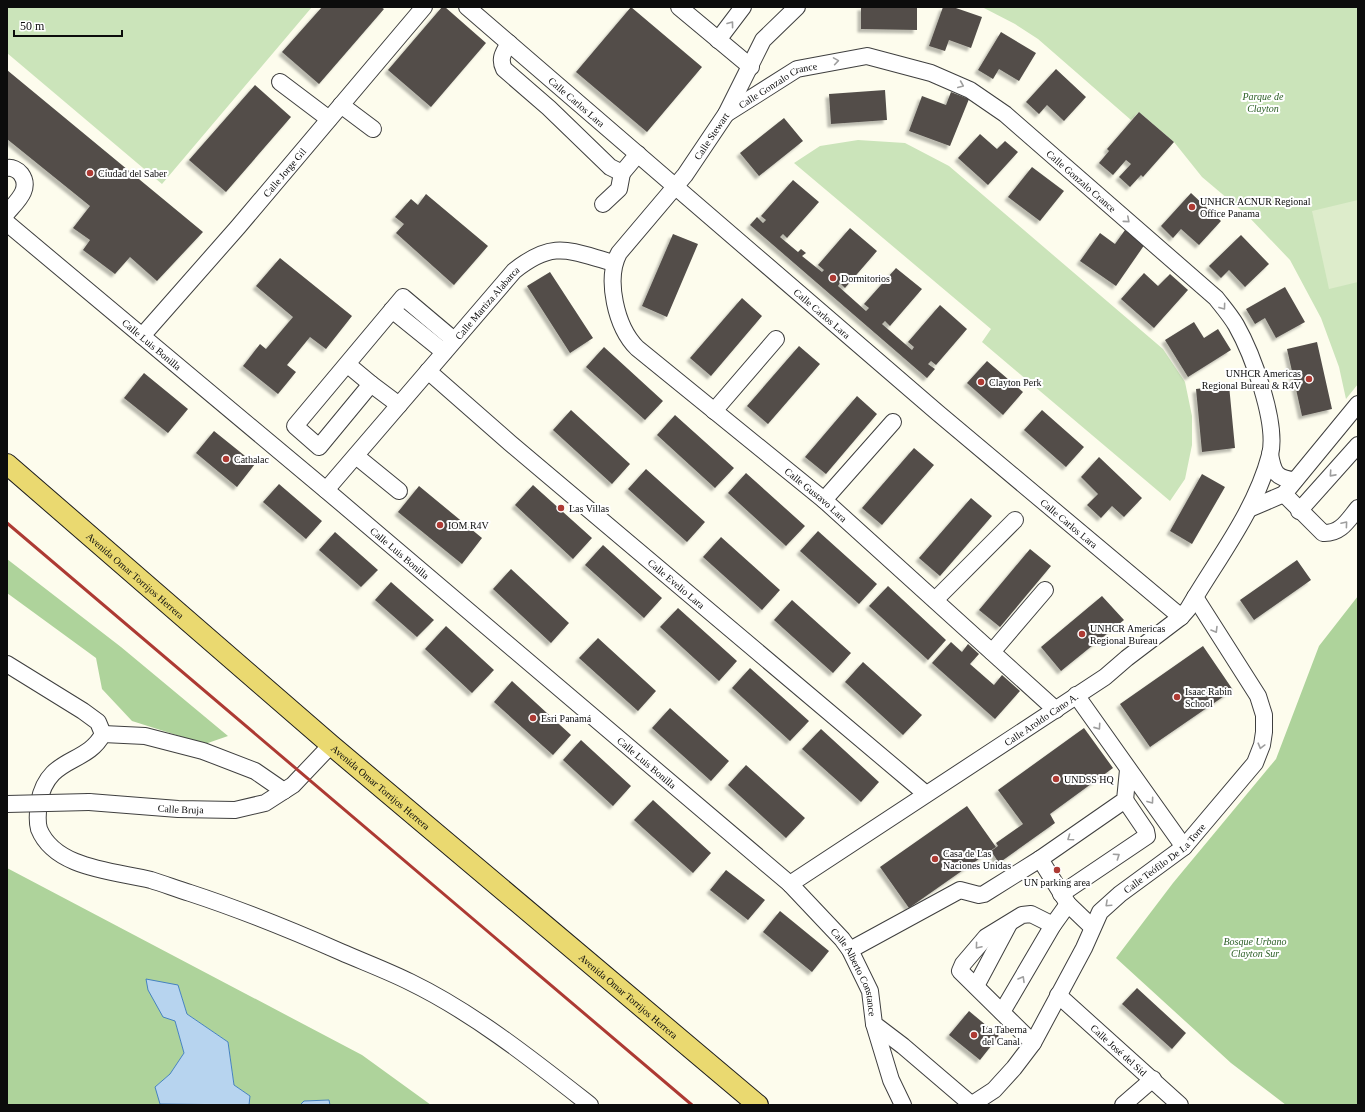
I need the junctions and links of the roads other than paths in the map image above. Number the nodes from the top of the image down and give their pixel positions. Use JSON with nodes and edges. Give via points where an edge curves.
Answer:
{"nodes":[{"id":1,"x":424,"y":7,"type":"edge"},
{"id":2,"x":467,"y":7,"type":"edge"},
{"id":3,"x":743,"y":7,"type":"edge"},
{"id":4,"x":797,"y":7,"type":"edge"},
{"id":5,"x":687,"y":10,"type":"edge"},
{"id":6,"x":718,"y":40,"type":"junction"},
{"id":7,"x":509,"y":43,"type":"junction"},
{"id":8,"x":751,"y":67,"type":"junction"},
{"id":9,"x":280,"y":82,"type":"dead end"},
{"id":10,"x":564,"y":90,"type":"junction"},
{"id":11,"x":341,"y":105,"type":"junction"},
{"id":12,"x":549,"y":108,"type":"junction"},
{"id":13,"x":726,"y":114,"type":"junction"},
{"id":14,"x":329,"y":119,"type":"junction"},
{"id":15,"x":373,"y":129,"type":"dead end"},
{"id":16,"x":638,"y":154,"type":"junction"},
{"id":17,"x":7,"y":168,"type":"edge"},
{"id":18,"x":622,"y":173,"type":"junction"},
{"id":19,"x":676,"y":186,"type":"junction"},
{"id":20,"x":603,"y":204,"type":"dead end"},
{"id":21,"x":7,"y":212,"type":"edge"},
{"id":22,"x":7,"y":224,"type":"edge"},
{"id":23,"x":614,"y":263,"type":"junction"},
{"id":24,"x":392,"y":310,"type":"junction"},
{"id":25,"x":142,"y":336,"type":"junction"},
{"id":26,"x":454,"y":340,"type":"junction"},
{"id":27,"x":776,"y":340,"type":"dead end"},
{"id":28,"x":444,"y":352,"type":"junction"},
{"id":29,"x":347,"y":364,"type":"junction"},
{"id":30,"x":428,"y":371,"type":"junction"},
{"id":31,"x":371,"y":384,"type":"junction"},
{"id":32,"x":399,"y":405,"type":"junction"},
{"id":33,"x":714,"y":411,"type":"junction"},
{"id":34,"x":1355,"y":414,"type":"edge"},
{"id":35,"x":893,"y":422,"type":"dead end"},
{"id":36,"x":1358,"y":445,"type":"edge"},
{"id":37,"x":1270,"y":454,"type":"junction"},
{"id":38,"x":356,"y":456,"type":"junction"},
{"id":39,"x":7,"y":464,"type":"edge"},
{"id":40,"x":1295,"y":480,"type":"junction"},
{"id":41,"x":326,"y":490,"type":"junction"},
{"id":42,"x":398,"y":491,"type":"dead end"},
{"id":43,"x":1284,"y":494,"type":"junction"},
{"id":44,"x":824,"y":500,"type":"junction"},
{"id":45,"x":1358,"y":508,"type":"edge"},
{"id":46,"x":1249,"y":509,"type":"junction"},
{"id":47,"x":1299,"y":510,"type":"junction"},
{"id":48,"x":1015,"y":520,"type":"dead end"},
{"id":49,"x":1045,"y":590,"type":"dead end"},
{"id":50,"x":1195,"y":597,"type":"junction"},
{"id":51,"x":935,"y":600,"type":"junction"},
{"id":52,"x":1180,"y":617,"type":"junction"},
{"id":53,"x":992,"y":652,"type":"junction"},
{"id":54,"x":7,"y":664,"type":"edge"},
{"id":55,"x":1076,"y":695,"type":"junction"},
{"id":56,"x":1056,"y":710,"type":"junction"},
{"id":57,"x":103,"y":734,"type":"junction"},
{"id":58,"x":331,"y":745,"type":"junction"},
{"id":59,"x":1128,"y":770,"type":"junction"},
{"id":60,"x":284,"y":791,"type":"junction"},
{"id":61,"x":926,"y":794,"type":"junction"},
{"id":62,"x":1125,"y":800,"type":"junction"},
{"id":63,"x":7,"y":804,"type":"edge"},
{"id":64,"x":1184,"y":847,"type":"junction"},
{"id":65,"x":1040,"y":859,"type":"junction"},
{"id":66,"x":790,"y":884,"type":"junction"},
{"id":67,"x":1065,"y":899,"type":"junction"},
{"id":68,"x":1009,"y":924,"type":"junction"},
{"id":69,"x":1053,"y":925,"type":"junction"},
{"id":70,"x":1092,"y":927,"type":"junction"},
{"id":71,"x":850,"y":950,"type":"junction"},
{"id":72,"x":976,"y":986,"type":"junction"},
{"id":73,"x":1058,"y":995,"type":"junction"},
{"id":74,"x":1002,"y":1012,"type":"junction"},
{"id":75,"x":874,"y":1024,"type":"junction"},
{"id":76,"x":1033,"y":1043,"type":"junction"},
{"id":77,"x":1153,"y":1079,"type":"junction"},
{"id":78,"x":590,"y":1105,"type":"edge"},
{"id":79,"x":758,"y":1105,"type":"edge"},
{"id":80,"x":903,"y":1105,"type":"edge"},
{"id":81,"x":971,"y":1105,"type":"edge"},
{"id":82,"x":1123,"y":1105,"type":"edge"},
{"id":83,"x":1180,"y":1105,"type":"edge"}],
"edges":[{"from":1,"to":11,"type":"street","name":"Calle Jorge Gil"},
{"from":2,"to":7,"type":"street","name":"Calle Carlos Lara"},
{"from":6,"to":3,"type":"street","one_way":true},
{"from":4,"to":8,"type":"street","name":"Calle Stewart","via":[[763,40]]},
{"from":5,"to":6,"type":"street"},
{"from":6,"to":8,"type":"street"},
{"from":7,"to":10,"type":"street","name":"Calle Carlos Lara"},
{"from":7,"to":12,"type":"street","via":[[501,57],[504,69]]},
{"from":8,"to":13,"type":"street","name":"Calle Stewart"},
{"from":9,"to":14,"type":"street"},
{"from":10,"to":12,"type":"street"},
{"from":10,"to":16,"type":"street","name":"Calle Carlos Lara"},
{"from":11,"to":14,"type":"street","name":"Calle Jorge Gil"},
{"from":11,"to":15,"type":"street"},
{"from":12,"to":18,"type":"street","via":[[610,167]]},
{"from":13,"to":19,"type":"street","name":"Calle Stewart"},
{"from":13,"to":37,"type":"street","name":"Calle Gonzalo Crance","one_way":true,"via":[[797,69],[867,56],[931,73],[970,90],[1005,114],[1216,298],[1236,325],[1263,390],[1272,441]]},
{"from":14,"to":25,"type":"street","name":"Calle Jorge Gil"},
{"from":16,"to":18,"type":"street"},
{"from":16,"to":19,"type":"street","name":"Calle Carlos Lara"},
{"from":17,"to":21,"type":"street","via":[[20,173],[25,186],[24,192]]},
{"from":18,"to":20,"type":"street","via":[[619,189]]},
{"from":19,"to":23,"type":"street","via":[[631,238]]},
{"from":19,"to":52,"type":"street","name":"Calle Carlos Lara","via":[[938,413]]},
{"from":22,"to":25,"type":"street","name":"Calle Luis Bonilla"},
{"from":23,"to":26,"type":"street","name":"Calle Martiza Alabarca","via":[[565,250],[543,252],[514,270]]},
{"from":23,"to":33,"type":"street","name":"Calle Gustavo Lara","via":[[613,283],[620,320],[626,335],[637,348]]},
{"from":24,"to":26,"type":"street","via":[[403,297]]},
{"from":24,"to":28,"type":"street"},
{"from":24,"to":29,"type":"street"},
{"from":25,"to":41,"type":"street","name":"Calle Luis Bonilla"},
{"from":26,"to":28,"type":"street","name":"Calle Martiza Alabarca"},
{"from":27,"to":33,"type":"street"},
{"from":28,"to":30,"type":"street","name":"Calle Martiza Alabarca"},
{"from":29,"to":31,"type":"street"},
{"from":29,"to":31,"type":"street","via":[[295,426],[319,447]]},
{"from":30,"to":32,"type":"street","name":"Calle Martiza Alabarca"},
{"from":30,"to":61,"type":"street","name":"Calle Evelio Lara"},
{"from":31,"to":32,"type":"street"},
{"from":32,"to":38,"type":"street","name":"Calle Martiza Alabarca"},
{"from":33,"to":44,"type":"street","name":"Calle Gustavo Lara"},
{"from":34,"to":40,"type":"street"},
{"from":35,"to":44,"type":"street"},
{"from":36,"to":47,"type":"street","one_way":true},
{"from":37,"to":40,"type":"street","via":[[1272,468],[1279,476]]},
{"from":37,"to":46,"type":"street","name":"Calle Gonzalo Crance"},
{"from":38,"to":41,"type":"street","name":"Calle Martiza Alabarca"},
{"from":38,"to":42,"type":"street"},
{"from":39,"to":58,"type":"main road","name":"Avenida Omar Torrijos Herrera"},
{"from":40,"to":43,"type":"street"},
{"from":41,"to":66,"type":"street","name":"Calle Luis Bonilla"},
{"from":43,"to":46,"type":"street"},
{"from":43,"to":47,"type":"street"},
{"from":44,"to":51,"type":"street","name":"Calle Gustavo Lara"},
{"from":47,"to":45,"type":"street","one_way":true,"via":[[1323,533],[1332,534],[1339,531]]},
{"from":46,"to":50,"type":"street","name":"Calle Aroldo Cano A."},
{"from":48,"to":51,"type":"street"},
{"from":49,"to":53,"type":"street"},
{"from":50,"to":52,"type":"street","name":"Calle Aroldo Cano A."},
{"from":50,"to":64,"type":"street","name":"Calle Teófilo De La Torre","one_way":true,"via":[[1258,696],[1264,715],[1264,732],[1255,764]]},
{"from":51,"to":53,"type":"street","name":"Calle Gustavo Lara"},
{"from":52,"to":55,"type":"street","name":"Calle Aroldo Cano A.","via":[[1105,677]]},
{"from":53,"to":56,"type":"street","name":"Calle Gustavo Lara"},
{"from":54,"to":57,"type":"street","via":[[83,710],[98,722]]},
{"from":55,"to":56,"type":"street","name":"Calle Aroldo Cano A."},
{"from":55,"to":59,"type":"street","one_way":true},
{"from":56,"to":61,"type":"street","name":"Calle Aroldo Cano A."},
{"from":57,"to":60,"type":"street","via":[[145,736],[204,751],[254,771]]},
{"from":57,"to":78,"type":"street","via":[[97,745],[57,770],[47,780],[41,794],[38,807],[39,828],[49,844],[70,860],[151,880],[239,909],[411,982],[520,1050]]},
{"from":58,"to":60,"type":"street","name":"Calle Bruja","via":[[303,776]]},
{"from":58,"to":79,"type":"main road","name":"Avenida Omar Torrijos Herrera"},
{"from":59,"to":62,"type":"street"},
{"from":59,"to":64,"type":"street","one_way":true},
{"from":60,"to":63,"type":"street","name":"Calle Bruja","bridge":true,"via":[[265,803],[235,810],[178,809],[89,802]]},
{"from":61,"to":66,"type":"street","name":"Calle Aroldo Cano A."},
{"from":62,"to":65,"type":"street","one_way":true},
{"from":67,"to":62,"type":"street","one_way":true,"via":[[1147,836]]},
{"from":64,"to":70,"type":"street","name":"Calle Teófilo De La Torre","one_way":true,"via":[[1120,894],[1100,912]]},
{"from":65,"to":67,"type":"street"},
{"from":65,"to":71,"type":"street","via":[[984,894],[960,890]]},
{"from":66,"to":71,"type":"street","name":"Calle Alberto Constance"},
{"from":67,"to":69,"type":"street"},
{"from":67,"to":70,"type":"street"},
{"from":68,"to":69,"type":"street","via":[[1022,915],[1031,914]]},
{"from":68,"to":72,"type":"street"},
{"from":68,"to":72,"type":"street","one_way":true,"via":[[986,937],[963,964],[960,971]]},
{"from":74,"to":69,"type":"street","one_way":true},
{"from":70,"to":73,"type":"street","name":"Calle Teófilo De La Torre","via":[[1084,948]]},
{"from":71,"to":75,"type":"street","name":"Calle Alberto Constance","via":[[870,991]]},
{"from":72,"to":74,"type":"street"},
{"from":73,"to":76,"type":"street","name":"Calle Teófilo De La Torre"},
{"from":73,"to":77,"type":"street","name":"Calle José del Sid"},
{"from":74,"to":76,"type":"street"},
{"from":75,"to":80,"type":"street","via":[[890,1080]]},
{"from":75,"to":81,"type":"street","name":"Calle Alberto Constance"},
{"from":76,"to":81,"type":"street","name":"Calle Teófilo De La Torre","via":[[994,1090]]},
{"from":77,"to":82,"type":"street"},
{"from":77,"to":83,"type":"street","name":"Calle José del Sid"}]}
